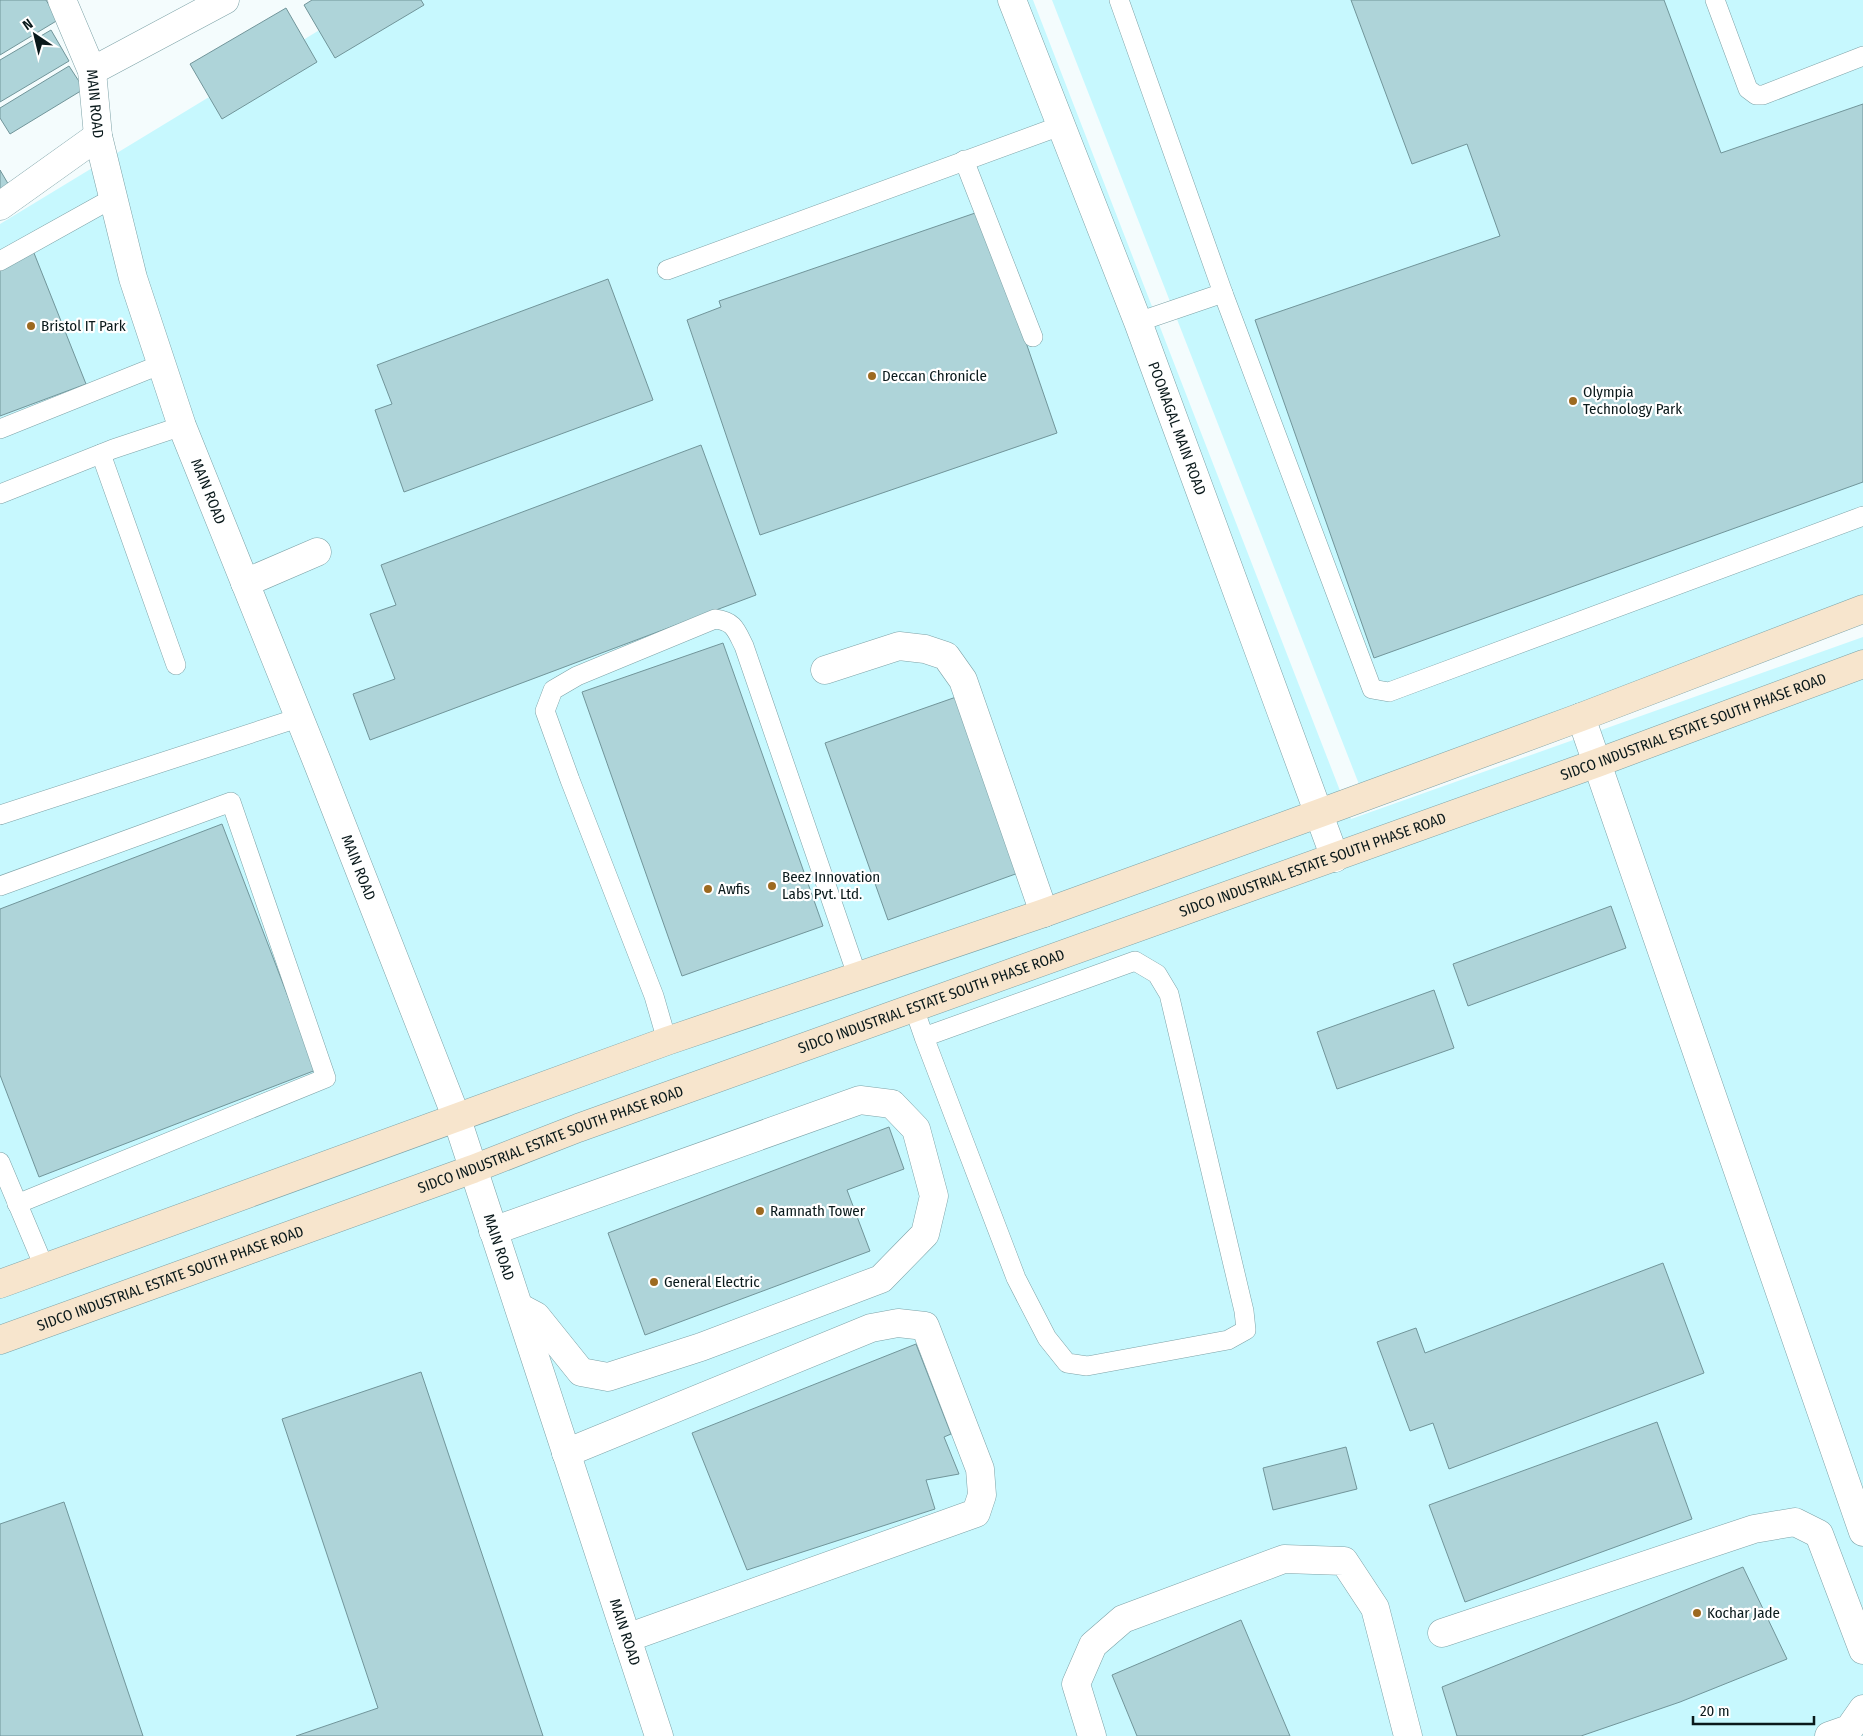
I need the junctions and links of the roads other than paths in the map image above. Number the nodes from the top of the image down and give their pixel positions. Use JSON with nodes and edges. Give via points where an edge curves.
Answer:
{"nodes":[{"id":1,"x":62,"y":0,"type":"edge"},
{"id":2,"x":225,"y":0,"type":"edge"},
{"id":3,"x":1012,"y":0,"type":"edge"},
{"id":4,"x":1119,"y":0,"type":"edge"},
{"id":5,"x":1715,"y":0,"type":"edge"},
{"id":6,"x":1863,"y":56,"type":"edge"},
{"id":7,"x":92,"y":71,"type":"junction"},
{"id":8,"x":1060,"y":126,"type":"junction"},
{"id":9,"x":98,"y":136,"type":"junction"},
{"id":10,"x":964,"y":160,"type":"junction"},
{"id":11,"x":113,"y":198,"type":"junction"},
{"id":12,"x":0,"y":206,"type":"edge"},
{"id":13,"x":0,"y":262,"type":"edge"},
{"id":14,"x":668,"y":270,"type":"dead end"},
{"id":15,"x":1223,"y":293,"type":"junction"},
{"id":16,"x":1138,"y":322,"type":"junction"},
{"id":17,"x":1032,"y":337,"type":"dead end"},
{"id":18,"x":162,"y":364,"type":"junction"},
{"id":19,"x":182,"y":426,"type":"junction"},
{"id":20,"x":0,"y":430,"type":"edge"},
{"id":21,"x":102,"y":454,"type":"junction"},
{"id":22,"x":0,"y":494,"type":"edge"},
{"id":23,"x":1863,"y":516,"type":"edge"},
{"id":24,"x":318,"y":552,"type":"dead end"},
{"id":25,"x":245,"y":583,"type":"junction"},
{"id":26,"x":1863,"y":609,"type":"edge"},
{"id":27,"x":1863,"y":664,"type":"edge"},
{"id":28,"x":176,"y":665,"type":"dead end"},
{"id":29,"x":825,"y":670,"type":"dead end"},
{"id":30,"x":1581,"y":717,"type":"junction"},
{"id":31,"x":298,"y":718,"type":"junction"},
{"id":32,"x":1597,"y":763,"type":"junction"},
{"id":33,"x":1320,"y":813,"type":"junction"},
{"id":34,"x":0,"y":815,"type":"edge"},
{"id":35,"x":1335,"y":858,"type":"junction"},
{"id":36,"x":0,"y":886,"type":"edge"},
{"id":37,"x":1044,"y":912,"type":"junction"},
{"id":38,"x":857,"y":976,"type":"junction"},
{"id":39,"x":914,"y":1008,"type":"junction"},
{"id":40,"x":924,"y":1036,"type":"junction"},
{"id":41,"x":667,"y":1041,"type":"junction"},
{"id":42,"x":456,"y":1119,"type":"junction"},
{"id":43,"x":0,"y":1162,"type":"edge"},
{"id":44,"x":473,"y":1169,"type":"junction"},
{"id":45,"x":17,"y":1204,"type":"junction"},
{"id":46,"x":493,"y":1231,"type":"junction"},
{"id":47,"x":45,"y":1269,"type":"junction"},
{"id":48,"x":0,"y":1284,"type":"edge"},
{"id":49,"x":518,"y":1306,"type":"junction"},
{"id":50,"x":0,"y":1340,"type":"edge"},
{"id":51,"x":566,"y":1453,"type":"junction"},
{"id":52,"x":1863,"y":1532,"type":"edge"},
{"id":53,"x":1442,"y":1633,"type":"dead end"},
{"id":54,"x":627,"y":1638,"type":"junction"},
{"id":55,"x":1863,"y":1650,"type":"edge"},
{"id":56,"x":1863,"y":1709,"type":"edge"},
{"id":57,"x":659,"y":1736,"type":"edge"},
{"id":58,"x":1092,"y":1736,"type":"edge"},
{"id":59,"x":1408,"y":1736,"type":"edge"},
{"id":60,"x":1829,"y":1736,"type":"edge"}],
"edges":[{"from":1,"to":7,"type":"street","name":"MAIN ROAD"},
{"from":2,"to":7,"type":"street"},
{"from":3,"to":8,"type":"street","name":"POOMAGAL MAIN ROAD"},
{"from":4,"to":15,"type":"lane"},
{"from":5,"to":6,"type":"lane","via":[[1748,89],[1756,95]]},
{"from":7,"to":9,"type":"street","name":"MAIN ROAD"},
{"from":8,"to":10,"type":"lane"},
{"from":8,"to":16,"type":"street","name":"POOMAGAL MAIN ROAD"},
{"from":9,"to":11,"type":"street","name":"MAIN ROAD"},
{"from":9,"to":12,"type":"street"},
{"from":10,"to":14,"type":"lane"},
{"from":10,"to":17,"type":"lane"},
{"from":11,"to":13,"type":"lane"},
{"from":11,"to":18,"type":"street","name":"MAIN ROAD","via":[[133,278]]},
{"from":15,"to":16,"type":"lane"},
{"from":15,"to":23,"type":"lane","via":[[1372,689],[1389,692]]},
{"from":16,"to":33,"type":"street","name":"POOMAGAL MAIN ROAD"},
{"from":18,"to":19,"type":"street","name":"MAIN ROAD"},
{"from":18,"to":20,"type":"lane"},
{"from":19,"to":21,"type":"lane"},
{"from":19,"to":25,"type":"street","name":"MAIN ROAD"},
{"from":21,"to":22,"type":"lane"},
{"from":21,"to":28,"type":"lane"},
{"from":24,"to":25,"type":"street"},
{"from":25,"to":31,"type":"street","name":"MAIN ROAD"},
{"from":26,"to":30,"type":"main road"},
{"from":27,"to":32,"type":"main road","name":"SIDCO INDUSTRIAL ESTATE SOUTH PHASE ROAD"},
{"from":29,"to":37,"type":"street","via":[[899,646],[946,656],[963,680]]},
{"from":30,"to":32,"type":"street"},
{"from":30,"to":33,"type":"main road"},
{"from":31,"to":34,"type":"lane"},
{"from":31,"to":42,"type":"street","name":"MAIN ROAD"},
{"from":32,"to":35,"type":"main road","name":"SIDCO INDUSTRIAL ESTATE SOUTH PHASE ROAD"},
{"from":32,"to":52,"type":"street"},
{"from":33,"to":35,"type":"street","name":"POOMAGAL MAIN ROAD"},
{"from":33,"to":37,"type":"main road"},
{"from":35,"to":39,"type":"main road","name":"SIDCO INDUSTRIAL ESTATE SOUTH PHASE ROAD"},
{"from":36,"to":45,"type":"lane","via":[[231,802],[326,1078]]},
{"from":37,"to":38,"type":"main road"},
{"from":38,"to":41,"type":"main road"},
{"from":38,"to":41,"type":"lane","via":[[744,646],[727,620],[715,619],[577,676],[554,690],[545,711],[654,996]]},
{"from":39,"to":40,"type":"lane"},
{"from":39,"to":44,"type":"main road","name":"SIDCO INDUSTRIAL ESTATE SOUTH PHASE ROAD"},
{"from":40,"to":40,"type":"lane","via":[[1016,1278],[1047,1338],[1067,1363],[1087,1366],[1228,1340],[1246,1330],[1170,994],[1157,974],[1134,961]]},
{"from":41,"to":42,"type":"main road"},
{"from":42,"to":44,"type":"street","name":"MAIN ROAD"},
{"from":42,"to":47,"type":"main road"},
{"from":43,"to":45,"type":"lane"},
{"from":44,"to":46,"type":"street","name":"MAIN ROAD"},
{"from":44,"to":50,"type":"main road","name":"SIDCO INDUSTRIAL ESTATE SOUTH PHASE ROAD"},
{"from":45,"to":47,"type":"lane"},
{"from":46,"to":49,"type":"street","name":"MAIN ROAD"},
{"from":46,"to":49,"type":"street","via":[[860,1100],[892,1104],[916,1129],[934,1196],[925,1234],[881,1279],[701,1347],[608,1377],[581,1372],[536,1316]]},
{"from":47,"to":48,"type":"main road"},
{"from":49,"to":51,"type":"street","name":"MAIN ROAD"},
{"from":51,"to":54,"type":"street","name":"MAIN ROAD"},
{"from":51,"to":54,"type":"street","via":[[871,1328],[898,1323],[925,1326],[980,1469],[982,1495],[976,1513]]},
{"from":53,"to":55,"type":"street","via":[[1754,1529],[1795,1522],[1819,1534]]},
{"from":54,"to":57,"type":"street","name":"MAIN ROAD"},
{"from":56,"to":60,"type":"street","via":[[1849,1729]]},
{"from":58,"to":59,"type":"street","via":[[1076,1684],[1093,1645],[1123,1619],[1284,1559],[1344,1562],[1375,1608]]}]}
